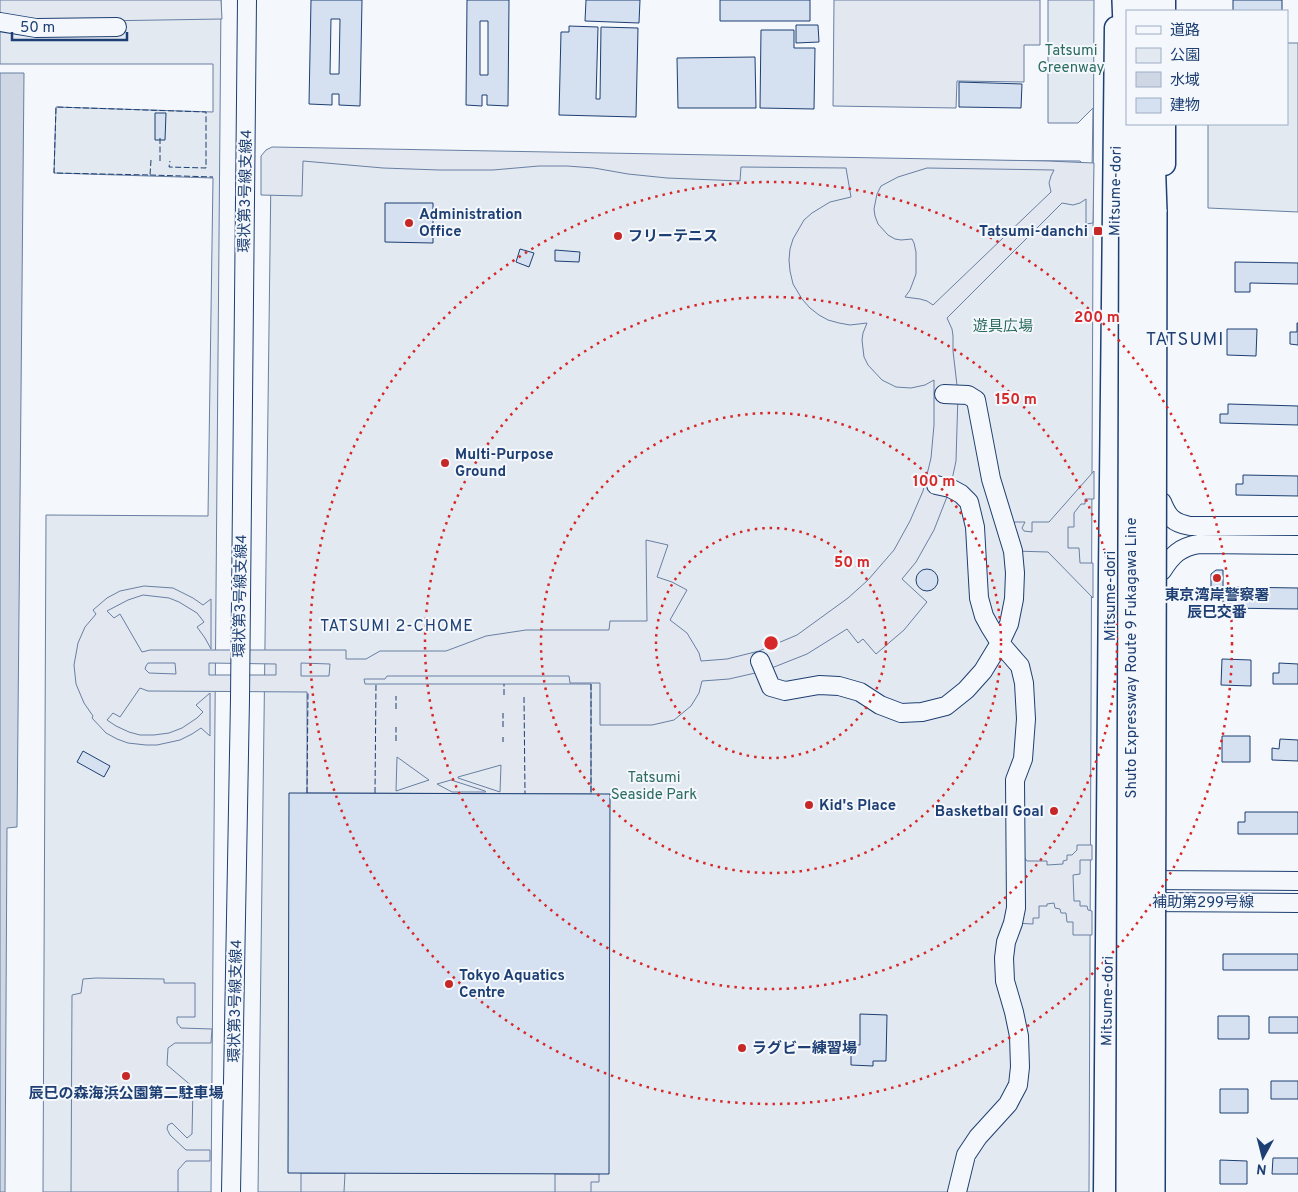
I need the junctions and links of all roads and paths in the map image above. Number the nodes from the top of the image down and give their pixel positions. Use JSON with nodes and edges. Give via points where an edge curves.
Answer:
{"nodes":[{"id":1,"x":247,"y":0,"type":"edge"},
{"id":2,"x":1117,"y":0,"type":"edge"},
{"id":3,"x":1125,"y":0,"type":"edge"},
{"id":4,"x":0,"y":22,"type":"edge"},
{"id":5,"x":1126,"y":26,"type":"edge"},
{"id":6,"x":117,"y":27,"type":"dead end"},
{"id":7,"x":1129,"y":125,"type":"edge"},
{"id":8,"x":1136,"y":125,"type":"edge"},
{"id":9,"x":1152,"y":125,"type":"edge"},
{"id":10,"x":1164,"y":125,"type":"edge"},
{"id":11,"x":944,"y":394,"type":"dead end"},
{"id":12,"x":936,"y":485,"type":"dead end"},
{"id":13,"x":1162,"y":502,"type":"junction"},
{"id":14,"x":1298,"y":526,"type":"edge"},
{"id":15,"x":1298,"y":545,"type":"edge"},
{"id":16,"x":1162,"y":571,"type":"junction"},
{"id":17,"x":1000,"y":643,"type":"junction"},
{"id":18,"x":760,"y":661,"type":"dead end"},
{"id":19,"x":1136,"y":880,"type":"junction"},
{"id":20,"x":1161,"y":880,"type":"junction"},
{"id":21,"x":1298,"y":881,"type":"edge"},
{"id":22,"x":1108,"y":891,"type":"junction"},
{"id":23,"x":1136,"y":902,"type":"junction"},
{"id":24,"x":1298,"y":902,"type":"edge"},
{"id":25,"x":1161,"y":903,"type":"junction"},
{"id":26,"x":231,"y":1192,"type":"edge"},
{"id":27,"x":957,"y":1192,"type":"edge"},
{"id":28,"x":1105,"y":1192,"type":"edge"},
{"id":29,"x":1129,"y":1192,"type":"edge"},
{"id":30,"x":1135,"y":1192,"type":"edge"},
{"id":31,"x":1152,"y":1192,"type":"edge"},
{"id":32,"x":1158,"y":1192,"type":"edge"}],
"edges":[{"from":1,"to":26,"type":"street","name":"環状第3号線支線4"},
{"from":2,"to":22,"type":"main road","name":"Mitsume-dori"},
{"from":3,"to":5,"type":"highway"},
{"from":4,"to":6,"type":"street","via":[[36,28]]},
{"from":7,"to":29,"type":"highway","name":"Shuto Expressway Route 9 Fukagawa Line","bridge":true,"via":[[1132,213]]},
{"from":8,"to":19,"type":"main road","name":"Mitsume-dori"},
{"from":9,"to":31,"type":"highway","name":"Shuto Expressway Route 9 Fukagawa Line","bridge":true},
{"from":10,"to":13,"type":"main road"},
{"from":11,"to":17,"type":"street","via":[[968,395],[976,400],[991,479],[1013,551],[1014,599],[1009,624]]},
{"from":12,"to":17,"type":"street","via":[[950,488],[969,502],[975,527],[979,598]]},
{"from":13,"to":14,"type":"street","via":[[1172,520],[1190,526]]},
{"from":13,"to":16,"type":"main road"},
{"from":15,"to":16,"type":"street","via":[[1199,544],[1176,553]]},
{"from":16,"to":20,"type":"main road"},
{"from":17,"to":18,"type":"street","via":[[966,690],[946,706],[922,712],[901,713],[860,692],[839,686],[819,685],[785,691],[771,687]]},
{"from":17,"to":27,"type":"street","via":[[1020,666],[1026,719],[1022,759],[1015,780],[1016,908],[1004,958],[1005,981],[1019,1036],[1020,1067],[1018,1085],[1008,1104],[966,1155]]},
{"from":19,"to":20,"type":"street","name":"補助第299号線"},
{"from":19,"to":22,"type":"street","name":"補助第299号線"},
{"from":19,"to":23,"type":"main road","name":"Mitsume-dori"},
{"from":20,"to":21,"type":"street","name":"補助第299号線"},
{"from":20,"to":25,"type":"main road"},
{"from":22,"to":23,"type":"street","name":"補助第299号線"},
{"from":22,"to":28,"type":"main road","name":"Mitsume-dori"},
{"from":23,"to":25,"type":"street","name":"補助第299号線"},
{"from":23,"to":30,"type":"main road","name":"Mitsume-dori"},
{"from":24,"to":25,"type":"street","name":"補助第299号線"},
{"from":25,"to":32,"type":"main road"}]}
